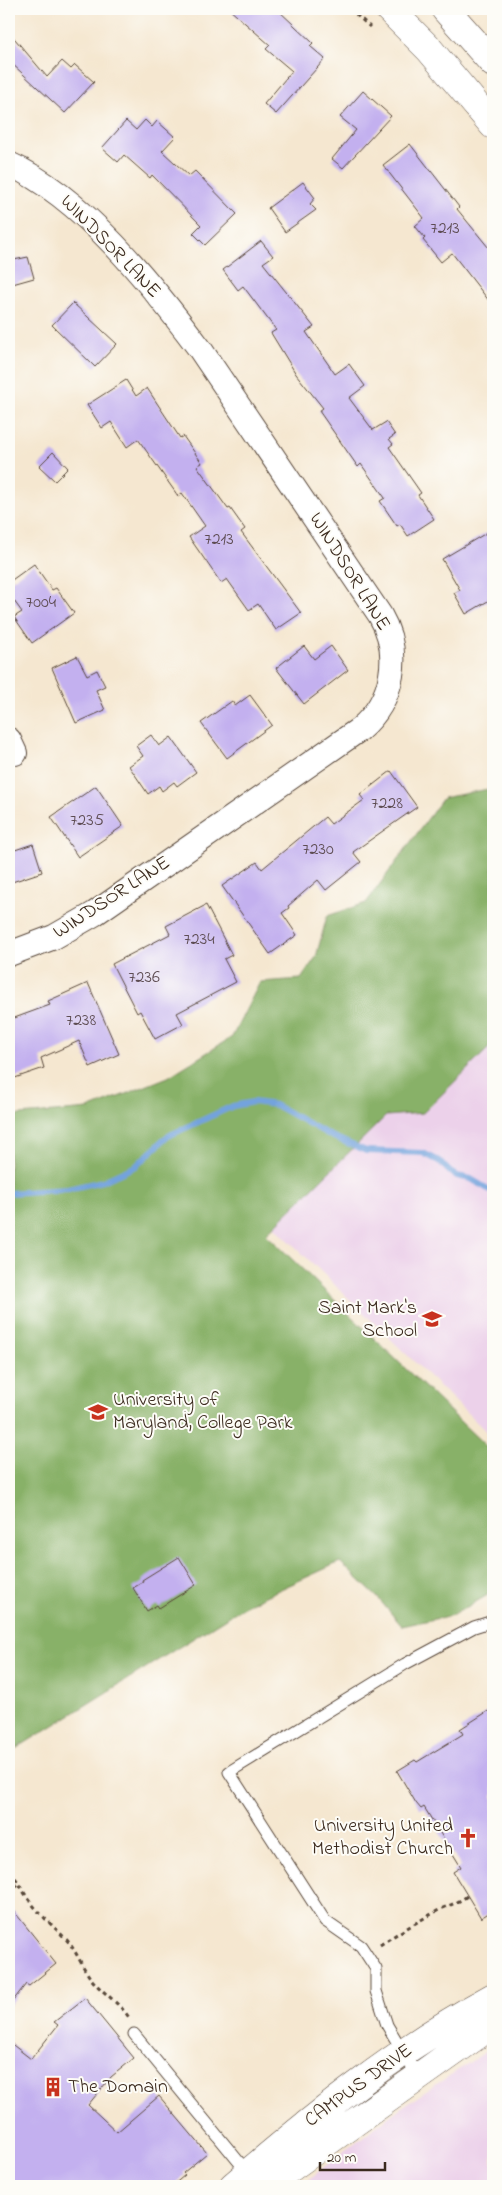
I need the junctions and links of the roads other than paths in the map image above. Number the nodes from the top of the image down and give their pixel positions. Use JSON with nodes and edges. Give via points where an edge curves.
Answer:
{"nodes":[{"id":1,"x":389,"y":9,"type":"edge"},
{"id":2,"x":445,"y":9,"type":"edge"},
{"id":3,"x":493,"y":63,"type":"edge"},
{"id":4,"x":493,"y":125,"type":"edge"},
{"id":5,"x":9,"y":164,"type":"edge"},
{"id":6,"x":9,"y":954,"type":"edge"},
{"id":7,"x":493,"y":1621,"type":"edge"},
{"id":8,"x":493,"y":1997,"type":"edge"},
{"id":9,"x":493,"y":2024,"type":"edge"},
{"id":10,"x":134,"y":2034,"type":"road end"},
{"id":11,"x":403,"y":2054,"type":"junction"},
{"id":12,"x":418,"y":2076,"type":"junction"},
{"id":13,"x":249,"y":2182,"type":"edge"}],
"edges":[{"from":1,"to":4,"type":"street","via":[[430,49]]},
{"from":2,"to":3,"type":"street"},
{"from":5,"to":6,"type":"street","name":"WINDSOR LANE","via":[[50,186],[103,234],[175,315],[380,615],[391,641],[393,662],[382,704],[360,729],[94,914],[54,937]]},
{"from":7,"to":11,"type":"lane","via":[[474,1627],[405,1664],[229,1772],[325,1921],[361,1946],[376,1969],[376,1991],[381,2008]]},
{"from":8,"to":11,"type":"street","name":"CAMPUS DRIVE"},
{"from":9,"to":12,"type":"street","name":"CAMPUS DRIVE"},
{"from":10,"to":13,"type":"lane"},
{"from":11,"to":12,"type":"lane"},
{"from":11,"to":13,"type":"street","name":"CAMPUS DRIVE","via":[[303,2126]]},
{"from":12,"to":13,"type":"street","name":"CAMPUS DRIVE"}]}
